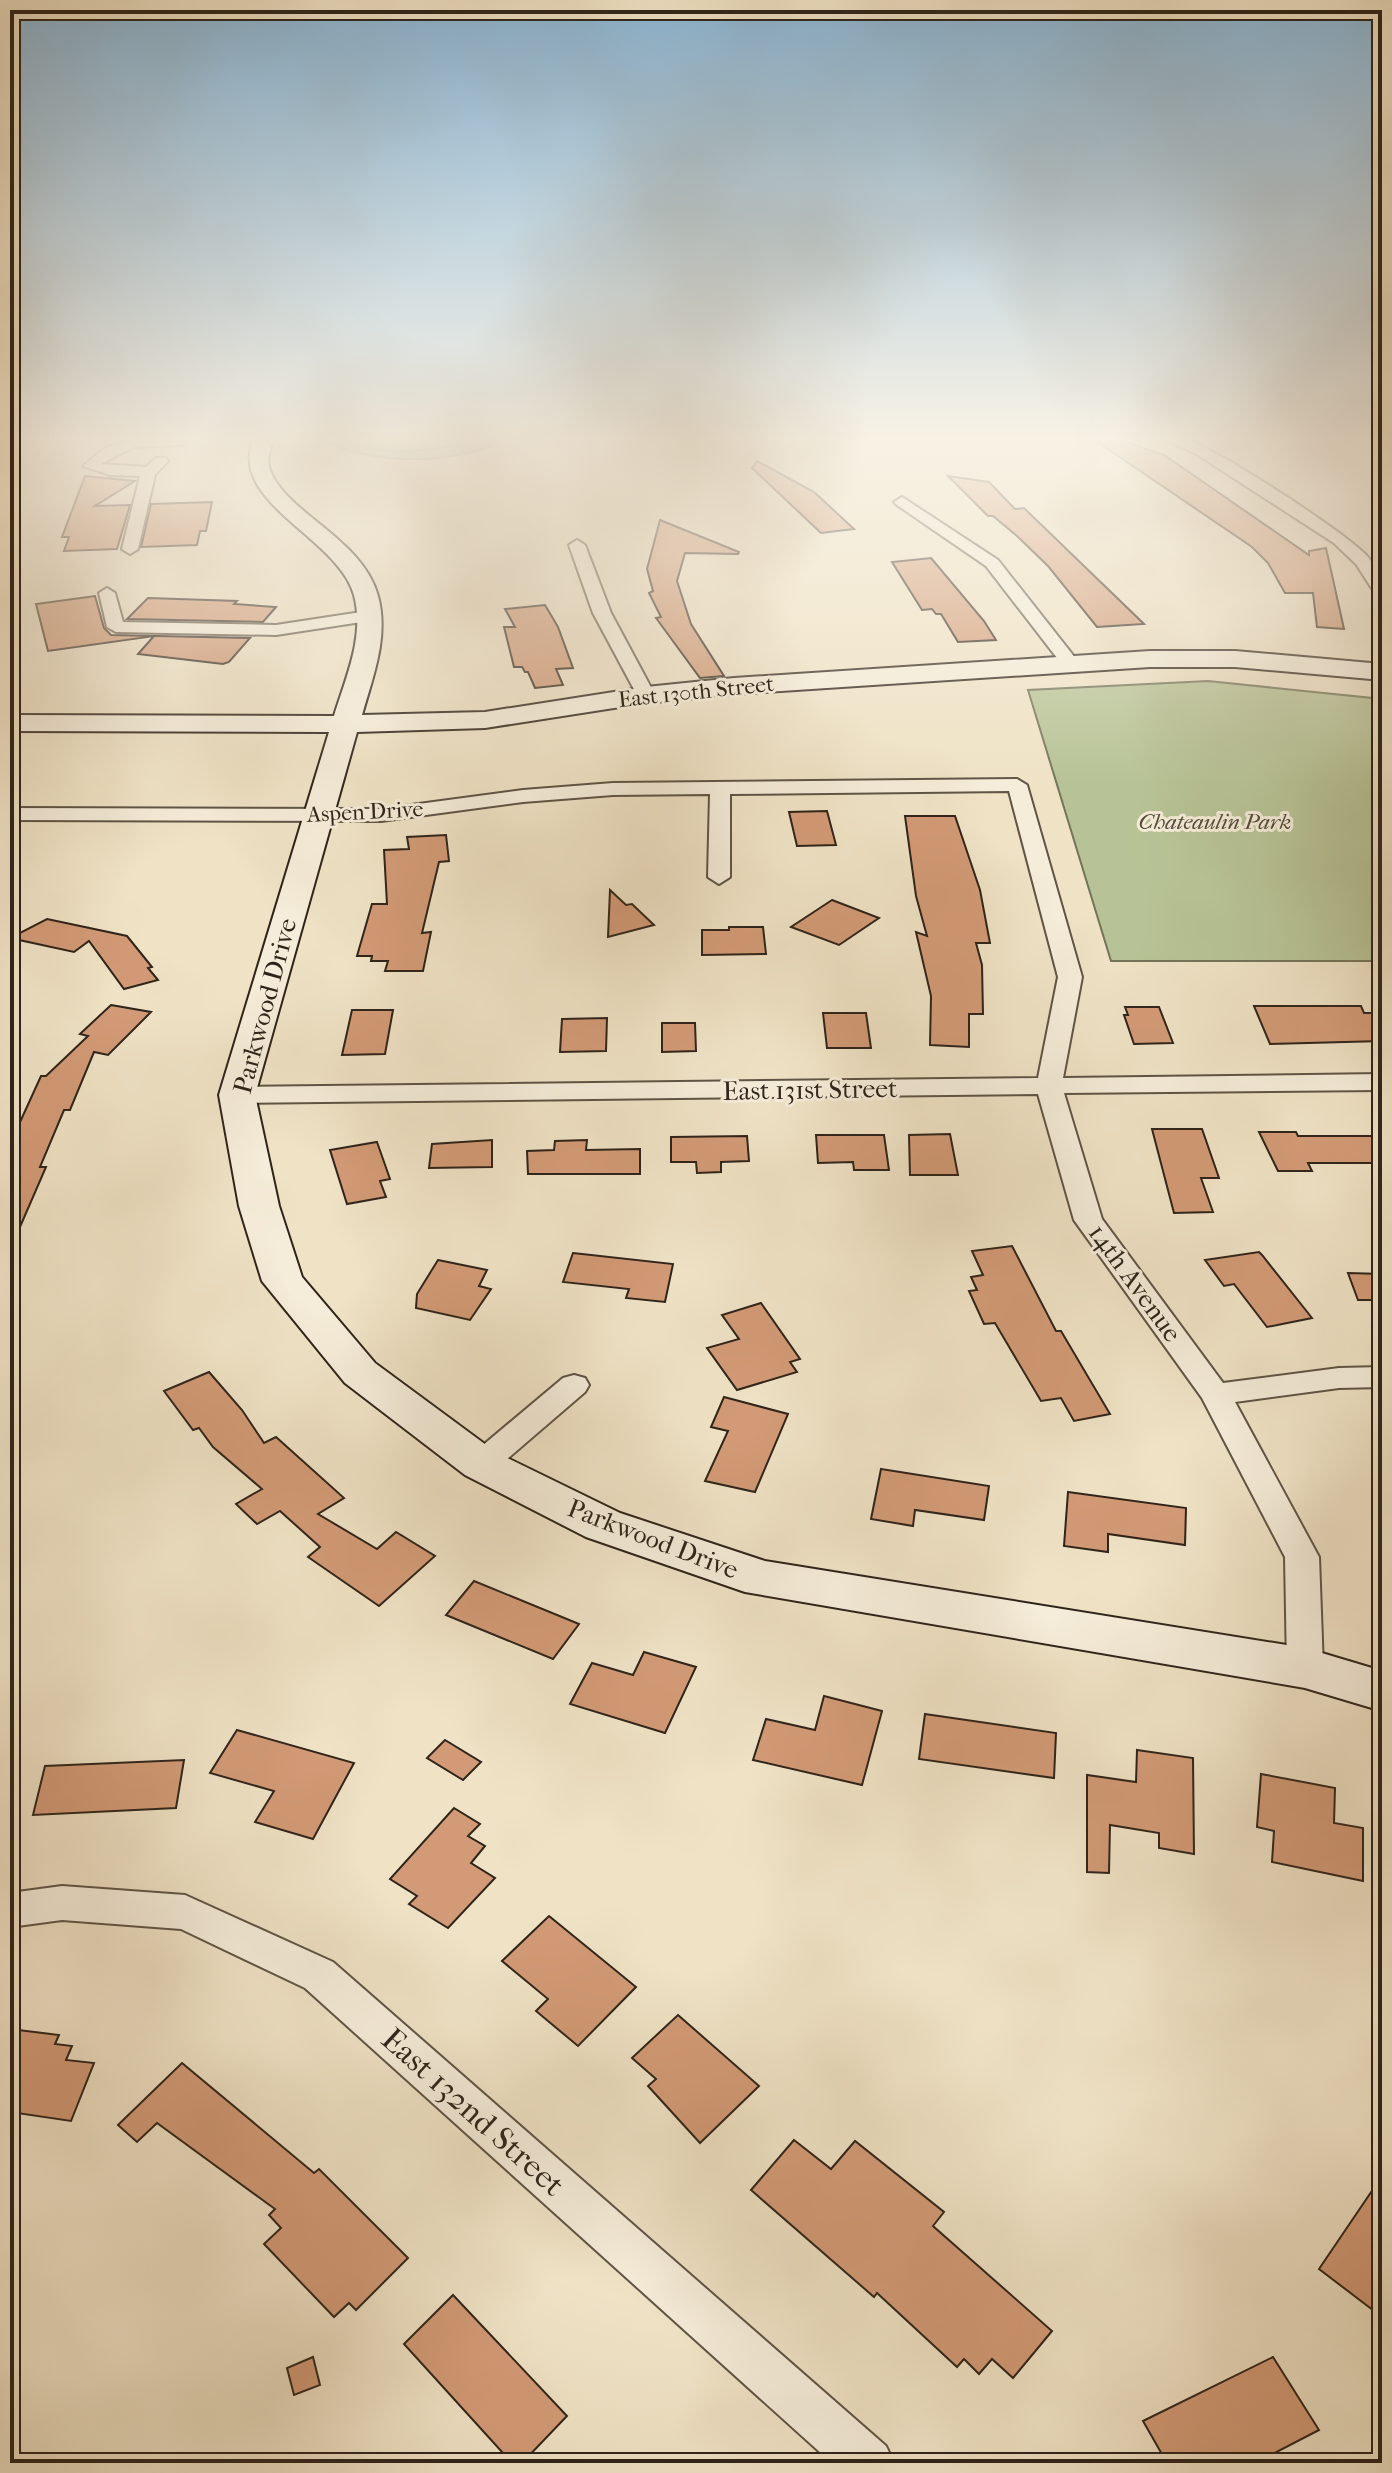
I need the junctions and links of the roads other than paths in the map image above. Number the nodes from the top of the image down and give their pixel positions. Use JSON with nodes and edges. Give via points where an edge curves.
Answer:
{"nodes":[{"id":1,"x":341,"y":553,"type":"edge"},
{"id":2,"x":580,"y":553,"type":"edge"},
{"id":3,"x":978,"y":553,"type":"edge"},
{"id":4,"x":1354,"y":553,"type":"edge"},
{"id":5,"x":1382,"y":591,"type":"edge"},
{"id":6,"x":107,"y":593,"type":"dead end"},
{"id":7,"x":368,"y":616,"type":"junction"},
{"id":8,"x":1070,"y":663,"type":"junction"},
{"id":9,"x":1382,"y":672,"type":"edge"},
{"id":10,"x":646,"y":695,"type":"junction"},
{"id":11,"x":10,"y":723,"type":"edge"},
{"id":12,"x":344,"y":724,"type":"junction"},
{"id":13,"x":1017,"y":785,"type":"joint"},
{"id":14,"x":720,"y":789,"type":"junction"},
{"id":15,"x":10,"y":814,"type":"edge"},
{"id":16,"x":317,"y":816,"type":"junction"},
{"id":17,"x":719,"y":877,"type":"dead end"},
{"id":18,"x":1382,"y":1082,"type":"edge"},
{"id":19,"x":1049,"y":1087,"type":"junction"},
{"id":20,"x":237,"y":1095,"type":"junction"},
{"id":21,"x":1382,"y":1377,"type":"edge"},
{"id":22,"x":574,"y":1385,"type":"dead end"},
{"id":23,"x":1215,"y":1394,"type":"junction"},
{"id":24,"x":481,"y":1464,"type":"junction"},
{"id":25,"x":1305,"y":1668,"type":"junction"},
{"id":26,"x":1382,"y":1691,"type":"edge"},
{"id":27,"x":10,"y":1910,"type":"edge"},
{"id":28,"x":869,"y":2463,"type":"edge"}],
"edges":[{"from":1,"to":7,"type":"street","name":"Parkwood Drive","via":[[365,590]]},
{"from":2,"to":10,"type":"street","via":[[602,613]]},
{"from":3,"to":8,"type":"street","via":[[992,563]]},
{"from":4,"to":5,"type":"street"},
{"from":6,"to":7,"type":"street","via":[[116,627],[276,630]]},
{"from":7,"to":12,"type":"street","name":"Parkwood Drive","via":[[370,641]]},
{"from":8,"to":9,"type":"street","name":"East 130th Street","via":[[1235,659]]},
{"from":8,"to":10,"type":"street","name":"East 130th Street"},
{"from":10,"to":12,"type":"street","name":"East 130th Street","via":[[492,719]]},
{"from":11,"to":12,"type":"street","name":"East 130th Street"},
{"from":12,"to":16,"type":"street","name":"Parkwood Drive"},
{"from":13,"to":14,"type":"street","name":"Aspen Drive"},
{"from":13,"to":19,"type":"street","name":"14th Avenue","via":[[1070,977]]},
{"from":14,"to":16,"type":"street","name":"Aspen Drive","via":[[613,789],[381,815]]},
{"from":14,"to":17,"type":"street"},
{"from":15,"to":16,"type":"street","name":"Aspen Drive"},
{"from":16,"to":20,"type":"street","name":"Parkwood Drive"},
{"from":18,"to":19,"type":"street","name":"East 131st Street"},
{"from":19,"to":20,"type":"street","name":"East 131st Street"},
{"from":19,"to":23,"type":"street","name":"14th Avenue","via":[[1088,1220]]},
{"from":20,"to":24,"type":"street","name":"Parkwood Drive","via":[[259,1206],[283,1281],[360,1373]]},
{"from":21,"to":23,"type":"street"},
{"from":22,"to":24,"type":"street"},
{"from":23,"to":25,"type":"street","name":"14th Avenue","via":[[1302,1557]]},
{"from":24,"to":25,"type":"street","name":"Parkwood Drive","via":[[603,1525],[762,1579]]},
{"from":25,"to":26,"type":"street","name":"Parkwood Drive"},
{"from":27,"to":28,"type":"street","name":"East 132nd Street","via":[[62,1903],[185,1912],[319,1975]]}]}
